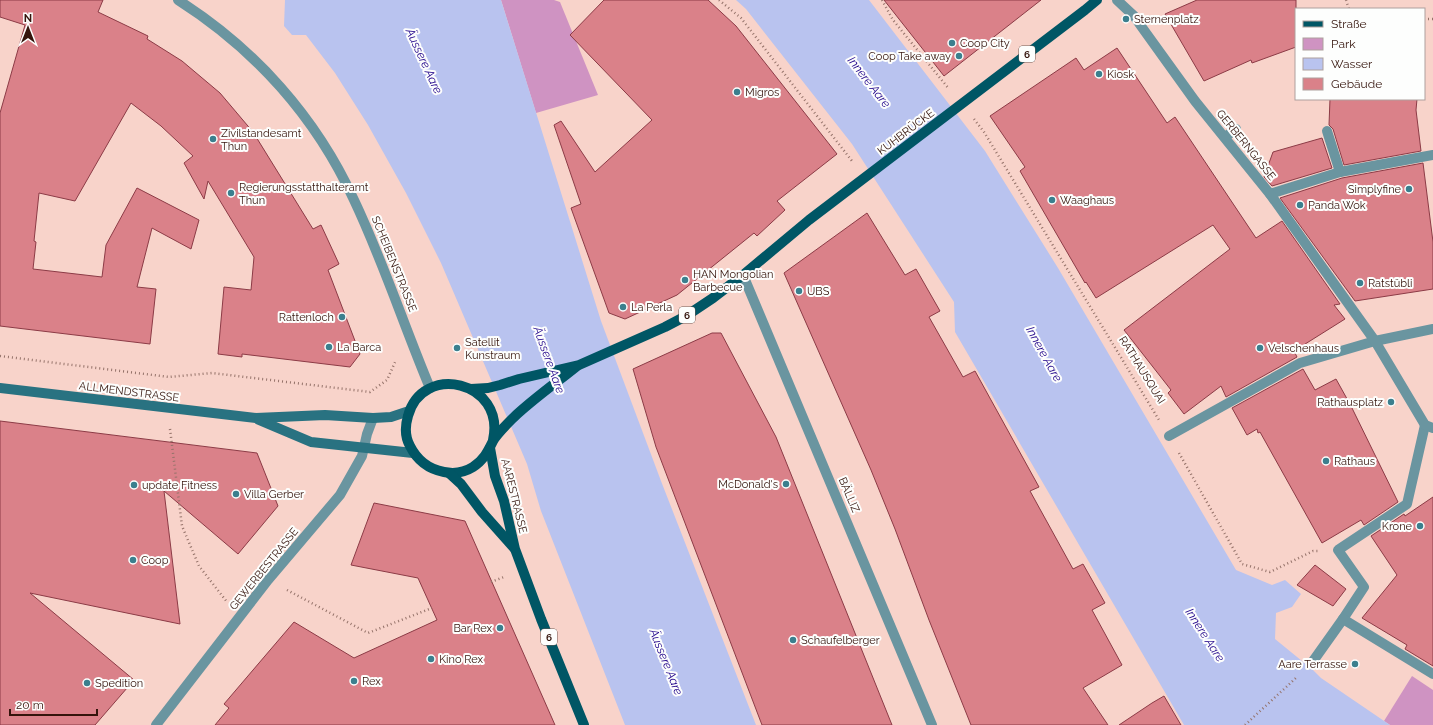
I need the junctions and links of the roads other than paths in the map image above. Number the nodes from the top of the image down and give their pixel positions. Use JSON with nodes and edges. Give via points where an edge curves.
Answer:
{"nodes":[{"id":1,"x":178,"y":0,"type":"edge"},
{"id":2,"x":1097,"y":0,"type":"edge"},
{"id":3,"x":1117,"y":0,"type":"edge"},
{"id":4,"x":1236,"y":129,"type":"dead end"},
{"id":5,"x":1327,"y":130,"type":"dead end"},
{"id":6,"x":1225,"y":137,"type":"junction"},
{"id":7,"x":1433,"y":155,"type":"edge"},
{"id":8,"x":1340,"y":172,"type":"junction"},
{"id":9,"x":1270,"y":194,"type":"junction"},
{"id":10,"x":743,"y":275,"type":"junction"},
{"id":11,"x":1433,"y":329,"type":"edge"},
{"id":12,"x":1375,"y":341,"type":"junction"},
{"id":13,"x":579,"y":365,"type":"junction"},
{"id":14,"x":0,"y":388,"type":"edge"},
{"id":15,"x":430,"y":388,"type":"junction"},
{"id":16,"x":471,"y":389,"type":"junction"},
{"id":17,"x":409,"y":412,"type":"junction"},
{"id":18,"x":256,"y":418,"type":"junction"},
{"id":19,"x":373,"y":418,"type":"junction"},
{"id":20,"x":1429,"y":426,"type":"edge"},
{"id":21,"x":1169,"y":436,"type":"road end"},
{"id":22,"x":492,"y":444,"type":"junction"},
{"id":23,"x":364,"y":448,"type":"junction"},
{"id":24,"x":413,"y":453,"type":"junction"},
{"id":25,"x":449,"y":473,"type":"junction"},
{"id":26,"x":515,"y":549,"type":"junction"},
{"id":27,"x":1343,"y":619,"type":"junction"},
{"id":28,"x":1311,"y":664,"type":"road end"},
{"id":29,"x":1433,"y":674,"type":"edge"},
{"id":30,"x":156,"y":725,"type":"edge"},
{"id":31,"x":584,"y":725,"type":"edge"},
{"id":32,"x":932,"y":725,"type":"edge"}],
"edges":[{"from":1,"to":15,"type":"street","name":"SCHEIBENSTRASSE","via":[[232,39],[260,64],[312,127],[336,164],[354,199]]},
{"from":2,"to":10,"type":"main road","name":"KUHBRÜCKE","number":"6","via":[[809,220]]},
{"from":3,"to":6,"type":"street","name":"GERBERNGASSE","via":[[1134,16],[1195,101]]},
{"from":4,"to":6,"type":"street"},
{"from":5,"to":8,"type":"street"},
{"from":6,"to":9,"type":"street","name":"GERBERNGASSE"},
{"from":7,"to":8,"type":"street"},
{"from":8,"to":9,"type":"street"},
{"from":9,"to":12,"type":"street","name":"GERBERNGASSE"},
{"from":10,"to":13,"type":"main road","number":"6","via":[[676,322]]},
{"from":10,"to":32,"type":"street","name":"BÄLLIZ"},
{"from":11,"to":12,"type":"street"},
{"from":12,"to":20,"type":"street"},
{"from":12,"to":21,"type":"street","via":[[1300,362]]},
{"from":13,"to":16,"type":"main road","number":"6","via":[[519,378],[488,388]]},
{"from":13,"to":22,"type":"main road","number":"6","via":[[517,415]]},
{"from":14,"to":18,"type":"main road","name":"ALLMENDSTRASSE"},
{"from":15,"to":16,"type":"main road","via":[[451,384]]},
{"from":15,"to":17,"type":"main road","via":[[414,402]]},
{"from":16,"to":22,"type":"main road","via":[[482,397],[490,408],[494,420]]},
{"from":17,"to":19,"type":"main road","name":"ALLMENDSTRASSE"},
{"from":17,"to":24,"type":"main road","via":[[406,432]]},
{"from":18,"to":19,"type":"main road","name":"ALLMENDSTRASSE","via":[[325,415]]},
{"from":18,"to":23,"type":"main road","name":"ALLMENDSTRASSE","via":[[311,442]]},
{"from":19,"to":23,"type":"street","name":"GEWERBESTRASSE"},
{"from":20,"to":27,"type":"street","via":[[1407,504],[1338,550],[1364,587]]},
{"from":22,"to":25,"type":"main road","via":[[473,467],[462,472]]},
{"from":22,"to":26,"type":"main road","name":"AARESTRASSE","number":"6","via":[[496,476]]},
{"from":23,"to":24,"type":"main road","name":"ALLMENDSTRASSE"},
{"from":23,"to":30,"type":"street","name":"GEWERBESTRASSE","via":[[340,495],[268,580]]},
{"from":24,"to":25,"type":"main road","via":[[428,467]]},
{"from":25,"to":26,"type":"main road","name":"AARESTRASSE","number":"6"},
{"from":26,"to":31,"type":"main road","name":"AARESTRASSE","number":"6"},
{"from":27,"to":28,"type":"street"},
{"from":27,"to":29,"type":"street"}]}
